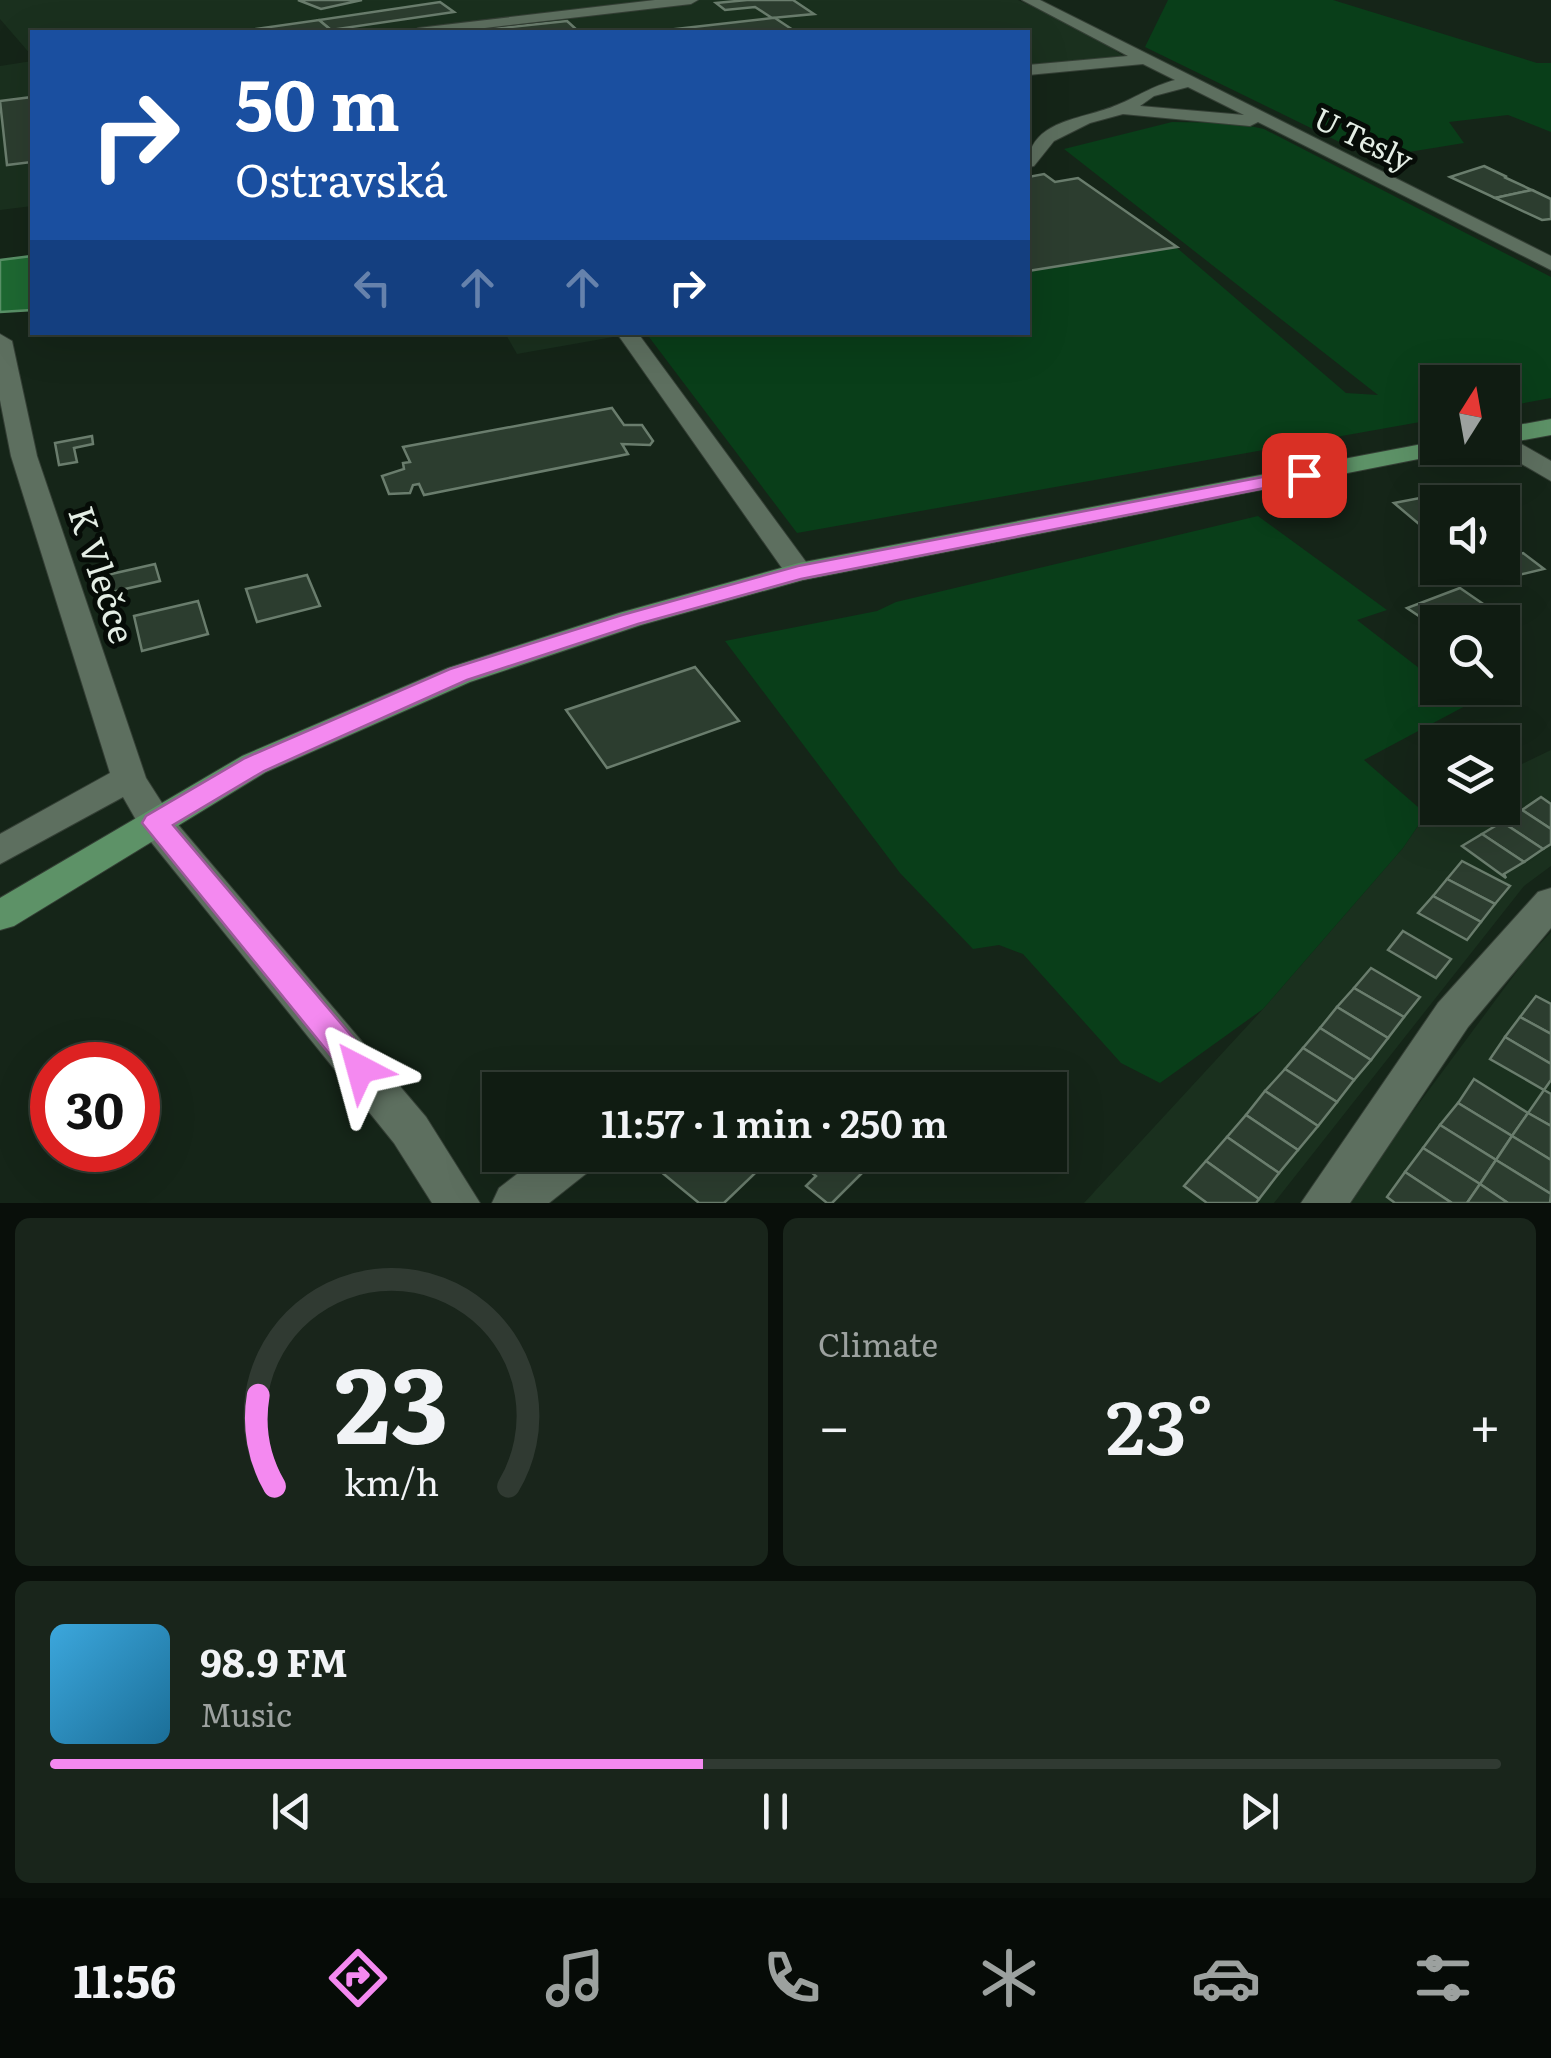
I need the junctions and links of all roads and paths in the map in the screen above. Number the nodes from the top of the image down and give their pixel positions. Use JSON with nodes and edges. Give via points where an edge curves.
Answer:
{"nodes":[{"id":1,"x":691,"y":0,"type":"edge"},
{"id":2,"x":1028,"y":0,"type":"edge"},
{"id":3,"x":435,"y":30,"type":"edge"},
{"id":4,"x":1148,"y":60,"type":"junction"},
{"id":5,"x":1030,"y":70,"type":"edge"},
{"id":6,"x":1186,"y":82,"type":"junction"},
{"id":7,"x":1123,"y":109,"type":"junction"},
{"id":8,"x":1266,"y":123,"type":"junction"},
{"id":9,"x":1030,"y":159,"type":"edge"},
{"id":10,"x":1551,"y":264,"type":"edge"},
{"id":11,"x":627,"y":335,"type":"edge"},
{"id":12,"x":0,"y":341,"type":"edge"},
{"id":13,"x":1551,"y":427,"type":"edge"},
{"id":14,"x":1520,"y":434,"type":"edge"},
{"id":15,"x":1520,"y":451,"type":"edge"},
{"id":16,"x":1420,"y":452,"type":"edge"},
{"id":17,"x":1551,"y":473,"type":"edge"},
{"id":18,"x":798,"y":572,"type":"junction"},
{"id":19,"x":129,"y":778,"type":"junction"},
{"id":20,"x":156,"y":823,"type":"junction"},
{"id":21,"x":0,"y":852,"type":"edge"},
{"id":22,"x":1551,"y":902,"type":"edge"},
{"id":23,"x":0,"y":916,"type":"edge"},
{"id":24,"x":554,"y":1172,"type":"edge"},
{"id":25,"x":457,"y":1203,"type":"edge"},
{"id":26,"x":515,"y":1203,"type":"edge"},
{"id":27,"x":1324,"y":1203,"type":"edge"}],
"edges":[{"from":1,"to":3,"type":"street"},
{"from":2,"to":4,"type":"street","name":"U Tesly"},
{"from":4,"to":5,"type":"street"},
{"from":4,"to":6,"type":"street","name":"U Tesly"},
{"from":6,"to":7,"type":"street","via":[[1148,92]]},
{"from":6,"to":8,"type":"street","name":"U Tesly"},
{"from":7,"to":8,"type":"street"},
{"from":7,"to":9,"type":"street","via":[[1048,136]]},
{"from":8,"to":10,"type":"street","name":"U Tesly"},
{"from":11,"to":18,"type":"street"},
{"from":12,"to":19,"type":"street","name":"K Vlečce","via":[[24,456]]},
{"from":13,"to":14,"type":"main road"},
{"from":15,"to":17,"type":"street"},
{"from":16,"to":18,"type":"main road"},
{"from":18,"to":20,"type":"main road","via":[[459,675],[254,764]]},
{"from":19,"to":20,"type":"street","name":"K Vlečce"},
{"from":19,"to":21,"type":"street"},
{"from":20,"to":23,"type":"main road"},
{"from":20,"to":25,"type":"street","name":"K Vlečce","via":[[410,1130]]},
{"from":22,"to":27,"type":"street","via":[[1453,1015]]},
{"from":24,"to":26,"type":"street"}]}
